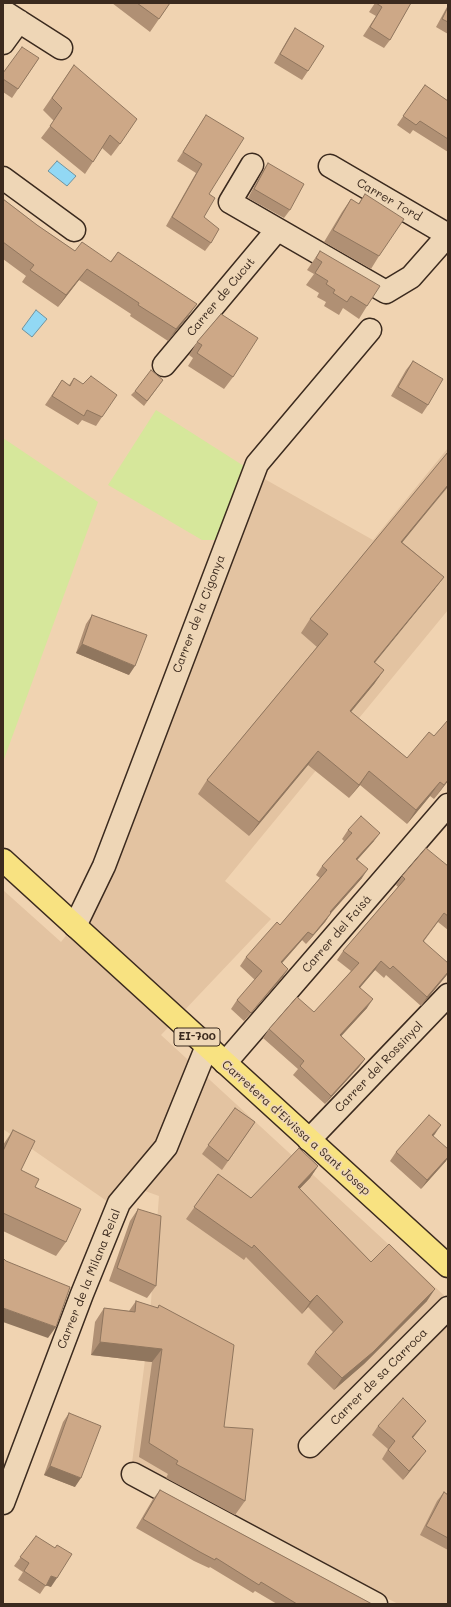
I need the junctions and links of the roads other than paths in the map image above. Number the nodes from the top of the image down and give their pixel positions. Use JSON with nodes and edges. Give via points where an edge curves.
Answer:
{"nodes":[{"id":1,"x":11,"y":16,"type":"edge"},
{"id":2,"x":3,"y":43,"type":"edge"},
{"id":3,"x":62,"y":48,"type":"dead end"},
{"id":4,"x":252,"y":165,"type":"dead end"},
{"id":5,"x":330,"y":166,"type":"dead end"},
{"id":6,"x":3,"y":178,"type":"edge"},
{"id":7,"x":74,"y":230,"type":"dead end"},
{"id":8,"x":277,"y":230,"type":"junction"},
{"id":9,"x":448,"y":235,"type":"edge"},
{"id":10,"x":370,"y":330,"type":"dead end"},
{"id":11,"x":164,"y":365,"type":"dead end"},
{"id":12,"x":448,"y":805,"type":"edge"},
{"id":13,"x":3,"y":860,"type":"edge"},
{"id":14,"x":75,"y":926,"type":"junction"},
{"id":15,"x":448,"y":995,"type":"edge"},
{"id":16,"x":207,"y":1046,"type":"junction"},
{"id":17,"x":225,"y":1063,"type":"junction"},
{"id":18,"x":309,"y":1140,"type":"junction"},
{"id":19,"x":448,"y":1266,"type":"edge"},
{"id":20,"x":60,"y":1285,"type":"edge"},
{"id":21,"x":82,"y":1294,"type":"junction"},
{"id":22,"x":448,"y":1308,"type":"edge"},
{"id":23,"x":310,"y":1446,"type":"dead end"},
{"id":24,"x":133,"y":1474,"type":"dead end"},
{"id":25,"x":3,"y":1503,"type":"edge"},
{"id":26,"x":376,"y":1604,"type":"edge"}],
"edges":[{"from":1,"to":2,"type":"street"},
{"from":1,"to":3,"type":"street"},
{"from":4,"to":8,"type":"street","via":[[230,202]]},
{"from":5,"to":9,"type":"street","name":"Carrer Tord"},
{"from":6,"to":7,"type":"street"},
{"from":8,"to":9,"type":"street","via":[[386,292],[410,277]]},
{"from":8,"to":11,"type":"street","name":"Carrer de Cucut"},
{"from":10,"to":14,"type":"street","name":"Carrer de la Cigonya","via":[[257,464],[104,866]]},
{"from":12,"to":17,"type":"street","name":"Carrer del Faisá"},
{"from":13,"to":14,"type":"main road","name":"Carretera d'Eivissa a Sant Josep","number":"EI-700"},
{"from":14,"to":16,"type":"main road","name":"Carretera d'Eivissa a Sant Josep","number":"EI-700"},
{"from":15,"to":18,"type":"street","name":"Carrer del Rossinyol"},
{"from":16,"to":17,"type":"main road","name":"Carretera d'Eivissa a Sant Josep","number":"EI-700"},
{"from":16,"to":21,"type":"street","name":"Carrer de la Milana Reial","via":[[166,1147],[119,1203]]},
{"from":17,"to":18,"type":"main road","name":"Carretera d'Eivissa a Sant Josep","number":"EI-700"},
{"from":18,"to":19,"type":"main road","name":"Carretera d'Eivissa a Sant Josep","number":"EI-700"},
{"from":20,"to":21,"type":"street"},
{"from":21,"to":25,"type":"street","name":"Carrer de la Milana Reial"},
{"from":22,"to":23,"type":"street","name":"Carrer de sa Carroca"},
{"from":24,"to":26,"type":"street"}]}
